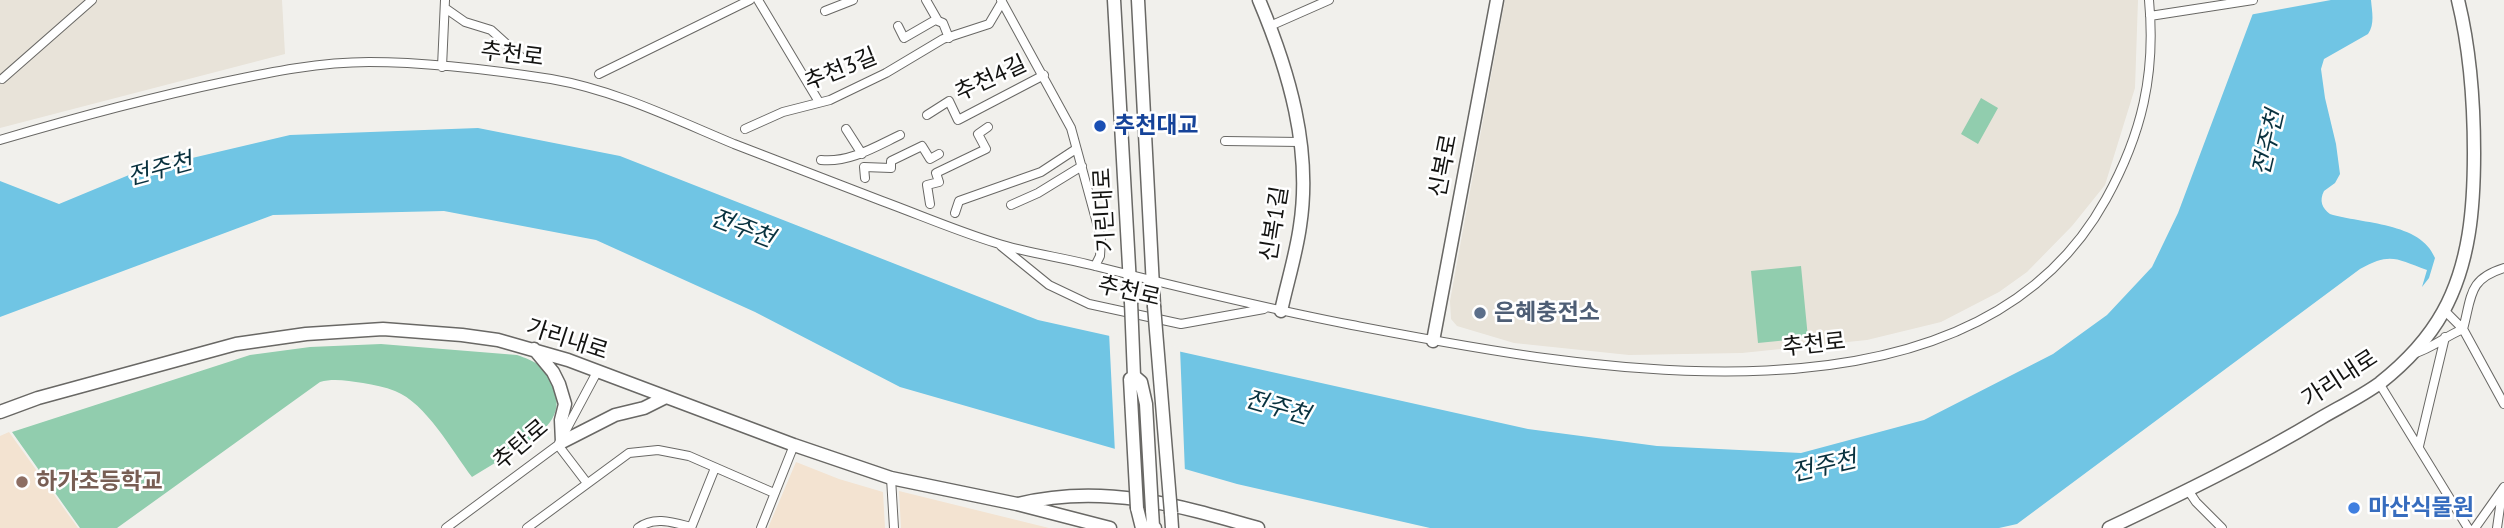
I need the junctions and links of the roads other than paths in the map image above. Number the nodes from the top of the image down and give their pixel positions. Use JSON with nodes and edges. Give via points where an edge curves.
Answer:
{"nodes":[{"id":1,"x":92,"y":0,"type":"edge"},
{"id":2,"x":750,"y":0,"type":"edge"},
{"id":3,"x":758,"y":0,"type":"edge"},
{"id":4,"x":853,"y":0,"type":"edge"},
{"id":5,"x":926,"y":0,"type":"edge"},
{"id":6,"x":1114,"y":0,"type":"edge"},
{"id":7,"x":1138,"y":0,"type":"edge"},
{"id":8,"x":1259,"y":0,"type":"edge"},
{"id":9,"x":1329,"y":0,"type":"edge"},
{"id":10,"x":1497,"y":0,"type":"edge"},
{"id":11,"x":2149,"y":0,"type":"edge"},
{"id":12,"x":2253,"y":0,"type":"edge"},
{"id":13,"x":2458,"y":0,"type":"edge"},
{"id":14,"x":1002,"y":1,"type":"edge"},
{"id":15,"x":445,"y":4,"type":"edge"},
{"id":16,"x":825,"y":11,"type":"dead end"},
{"id":17,"x":2150,"y":16,"type":"junction"},
{"id":18,"x":937,"y":19,"type":"junction"},
{"id":19,"x":898,"y":26,"type":"dead end"},
{"id":20,"x":1270,"y":26,"type":"junction"},
{"id":21,"x":949,"y":37,"type":"junction"},
{"id":22,"x":522,"y":58,"type":"dead end"},
{"id":23,"x":442,"y":67,"type":"junction"},
{"id":24,"x":598,"y":74,"type":"dead end"},
{"id":25,"x":1044,"y":75,"type":"junction"},
{"id":26,"x":2,"y":79,"type":"edge"},
{"id":27,"x":819,"y":102,"type":"junction"},
{"id":28,"x":926,"y":115,"type":"dead end"},
{"id":29,"x":988,"y":127,"type":"dead end"},
{"id":30,"x":745,"y":129,"type":"dead end"},
{"id":31,"x":846,"y":129,"type":"dead end"},
{"id":32,"x":900,"y":135,"type":"dead end"},
{"id":33,"x":0,"y":140,"type":"edge"},
{"id":34,"x":1225,"y":141,"type":"dead end"},
{"id":35,"x":1300,"y":142,"type":"junction"},
{"id":36,"x":1076,"y":149,"type":"junction"},
{"id":37,"x":862,"y":153,"type":"junction"},
{"id":38,"x":939,"y":154,"type":"dead end"},
{"id":39,"x":821,"y":160,"type":"dead end"},
{"id":40,"x":1082,"y":166,"type":"junction"},
{"id":41,"x":865,"y":178,"type":"dead end"},
{"id":42,"x":930,"y":204,"type":"dead end"},
{"id":43,"x":1011,"y":205,"type":"dead end"},
{"id":44,"x":955,"y":213,"type":"dead end"},
{"id":45,"x":999,"y":244,"type":"junction"},
{"id":46,"x":1095,"y":266,"type":"junction"},
{"id":47,"x":2504,"y":268,"type":"edge"},
{"id":48,"x":1129,"y":275,"type":"junction"},
{"id":49,"x":1154,"y":281,"type":"junction"},
{"id":50,"x":1266,"y":309,"type":"junction"},
{"id":51,"x":2444,"y":310,"type":"junction"},
{"id":52,"x":1281,"y":311,"type":"junction"},
{"id":53,"x":2463,"y":329,"type":"junction"},
{"id":54,"x":2445,"y":337,"type":"junction"},
{"id":55,"x":1433,"y":341,"type":"junction"},
{"id":56,"x":534,"y":349,"type":"junction"},
{"id":57,"x":2411,"y":354,"type":"junction"},
{"id":58,"x":597,"y":372,"type":"junction"},
{"id":59,"x":1134,"y":376,"type":"junction"},
{"id":60,"x":2379,"y":383,"type":"junction"},
{"id":61,"x":666,"y":397,"type":"junction"},
{"id":62,"x":2504,"y":404,"type":"edge"},
{"id":63,"x":0,"y":412,"type":"edge"},
{"id":64,"x":560,"y":443,"type":"junction"},
{"id":65,"x":793,"y":445,"type":"junction"},
{"id":66,"x":2419,"y":446,"type":"junction"},
{"id":67,"x":715,"y":468,"type":"junction"},
{"id":68,"x":891,"y":478,"type":"junction"},
{"id":69,"x":587,"y":483,"type":"junction"},
{"id":70,"x":2503,"y":489,"type":"edge"},
{"id":71,"x":2188,"y":490,"type":"junction"},
{"id":72,"x":774,"y":493,"type":"junction"},
{"id":73,"x":1017,"y":504,"type":"junction"},
{"id":74,"x":450,"y":527,"type":"edge"},
{"id":75,"x":527,"y":528,"type":"edge"},
{"id":76,"x":638,"y":528,"type":"edge"},
{"id":77,"x":691,"y":528,"type":"edge"},
{"id":78,"x":761,"y":528,"type":"edge"},
{"id":79,"x":894,"y":528,"type":"edge"},
{"id":80,"x":1110,"y":528,"type":"edge"},
{"id":81,"x":1142,"y":528,"type":"edge"},
{"id":82,"x":1155,"y":528,"type":"edge"},
{"id":83,"x":1172,"y":528,"type":"edge"},
{"id":84,"x":1258,"y":528,"type":"edge"},
{"id":85,"x":2109,"y":528,"type":"edge"},
{"id":86,"x":2222,"y":528,"type":"edge"},
{"id":87,"x":2468,"y":528,"type":"edge"},
{"id":88,"x":2475,"y":528,"type":"edge"},
{"id":89,"x":2497,"y":528,"type":"edge"}],
"edges":[{"from":1,"to":26,"type":"street"},
{"from":2,"to":24,"type":"street"},
{"from":3,"to":27,"type":"street"},
{"from":4,"to":16,"type":"street"},
{"from":5,"to":18,"type":"street"},
{"from":6,"to":48,"type":"street","name":"기린대로"},
{"from":7,"to":49,"type":"street","name":"기린대로"},
{"from":8,"to":20,"type":"street","name":"신복1길"},
{"from":9,"to":20,"type":"street"},
{"from":10,"to":55,"type":"street","name":"신복로"},
{"from":11,"to":17,"type":"street","name":"추천로"},
{"from":12,"to":17,"type":"street"},
{"from":13,"to":51,"type":"street","name":"가리내로","via":[[2474,118],[2474,184],[2472,228]]},
{"from":14,"to":21,"type":"street","name":"추천3길","via":[[989,24]]},
{"from":14,"to":25,"type":"street","name":"추천4길"},
{"from":15,"to":22,"type":"street","name":"추천로","via":[[465,22],[491,30]]},
{"from":15,"to":23,"type":"street"},
{"from":17,"to":55,"type":"street","name":"추천로","via":[[2152,48],[2142,108],[2132,144],[2101,208],[2078,240],[2036,283],[1999,311],[1962,330],[1874,357],[1739,371],[1609,367]]},
{"from":18,"to":19,"type":"street","name":"추천3길","via":[[904,38]]},
{"from":18,"to":21,"type":"street"},
{"from":20,"to":35,"type":"street","name":"신복1길","via":[[1288,77]]},
{"from":21,"to":27,"type":"street","name":"추천3길","via":[[886,73]]},
{"from":23,"to":33,"type":"street","name":"추천로","via":[[368,62],[284,69],[50,123]]},
{"from":23,"to":45,"type":"street","name":"추천로","via":[[591,88]]},
{"from":25,"to":28,"type":"street","name":"추천4길","via":[[958,120],[949,101]]},
{"from":25,"to":36,"type":"street","name":"추천4길","via":[[1071,128]]},
{"from":27,"to":30,"type":"street","name":"추천3길"},
{"from":29,"to":42,"type":"street","via":[[978,134],[986,149],[936,173],[939,182],[927,185]]},
{"from":31,"to":37,"type":"street"},
{"from":32,"to":37,"type":"street"},
{"from":34,"to":35,"type":"street"},
{"from":35,"to":52,"type":"street","name":"신복1길","via":[[1304,179],[1300,226]]},
{"from":36,"to":40,"type":"street","name":"추천4길"},
{"from":36,"to":44,"type":"street","via":[[1041,172],[959,201]]},
{"from":37,"to":39,"type":"street"},
{"from":38,"to":41,"type":"street","via":[[930,159],[922,146],[891,160],[891,168],[864,167]]},
{"from":40,"to":43,"type":"street"},
{"from":40,"to":46,"type":"street","name":"추천4길","via":[[1101,238]]},
{"from":45,"to":46,"type":"street","name":"추천로"},
{"from":45,"to":50,"type":"street","name":"추천로","via":[[1049,285],[1089,304],[1181,324]]},
{"from":46,"to":48,"type":"street","name":"추천로"},
{"from":47,"to":53,"type":"street","via":[[2477,281]]},
{"from":48,"to":49,"type":"street","name":"추천로"},
{"from":48,"to":59,"type":"street","name":"기린대로","bridge":true},
{"from":49,"to":50,"type":"street","name":"추천로"},
{"from":49,"to":83,"type":"street","name":"기린대로","bridge":true},
{"from":50,"to":52,"type":"street","name":"추천로"},
{"from":51,"to":53,"type":"street"},
{"from":51,"to":57,"type":"street","name":"가리내로"},
{"from":52,"to":55,"type":"street","name":"추천로"},
{"from":53,"to":54,"type":"street"},
{"from":53,"to":62,"type":"street"},
{"from":54,"to":57,"type":"street","via":[[2431,348]]},
{"from":54,"to":66,"type":"street"},
{"from":56,"to":58,"type":"street","name":"가리내로"},
{"from":56,"to":63,"type":"street","name":"가리내로","via":[[462,335],[383,329],[306,334],[236,344]]},
{"from":56,"to":64,"type":"street","via":[[554,372],[565,404]]},
{"from":57,"to":60,"type":"street","name":"가리내로"},
{"from":58,"to":61,"type":"street","name":"가리내로"},
{"from":58,"to":64,"type":"street","name":"추탄로"},
{"from":59,"to":81,"type":"street","name":"기린대로","bridge":true,"via":[[1130,380]]},
{"from":59,"to":82,"type":"street","name":"기린대로","bridge":true,"via":[[1141,382],[1146,404]]},
{"from":60,"to":66,"type":"street"},
{"from":60,"to":71,"type":"street","name":"가리내로","via":[[2288,438]]},
{"from":61,"to":64,"type":"street","via":[[615,415]]},
{"from":61,"to":65,"type":"street","name":"가리내로"},
{"from":64,"to":69,"type":"street"},
{"from":64,"to":74,"type":"street","name":"추탄로"},
{"from":65,"to":68,"type":"street","name":"가리내로"},
{"from":65,"to":72,"type":"street"},
{"from":66,"to":87,"type":"street"},
{"from":67,"to":69,"type":"street","via":[[689,456],[658,450],[629,453]]},
{"from":67,"to":72,"type":"street"},
{"from":67,"to":77,"type":"street"},
{"from":68,"to":73,"type":"street","name":"가리내로"},
{"from":68,"to":79,"type":"street"},
{"from":69,"to":75,"type":"street"},
{"from":70,"to":88,"type":"street"},
{"from":70,"to":89,"type":"street"},
{"from":71,"to":85,"type":"street","name":"가리내로"},
{"from":71,"to":86,"type":"street"},
{"from":72,"to":78,"type":"street"},
{"from":73,"to":80,"type":"street","name":"가리내로"},
{"from":73,"to":84,"type":"street","via":[[1041,498],[1112,495],[1195,510]]},
{"from":76,"to":77,"type":"street","via":[[646,522],[666,520]]}]}
